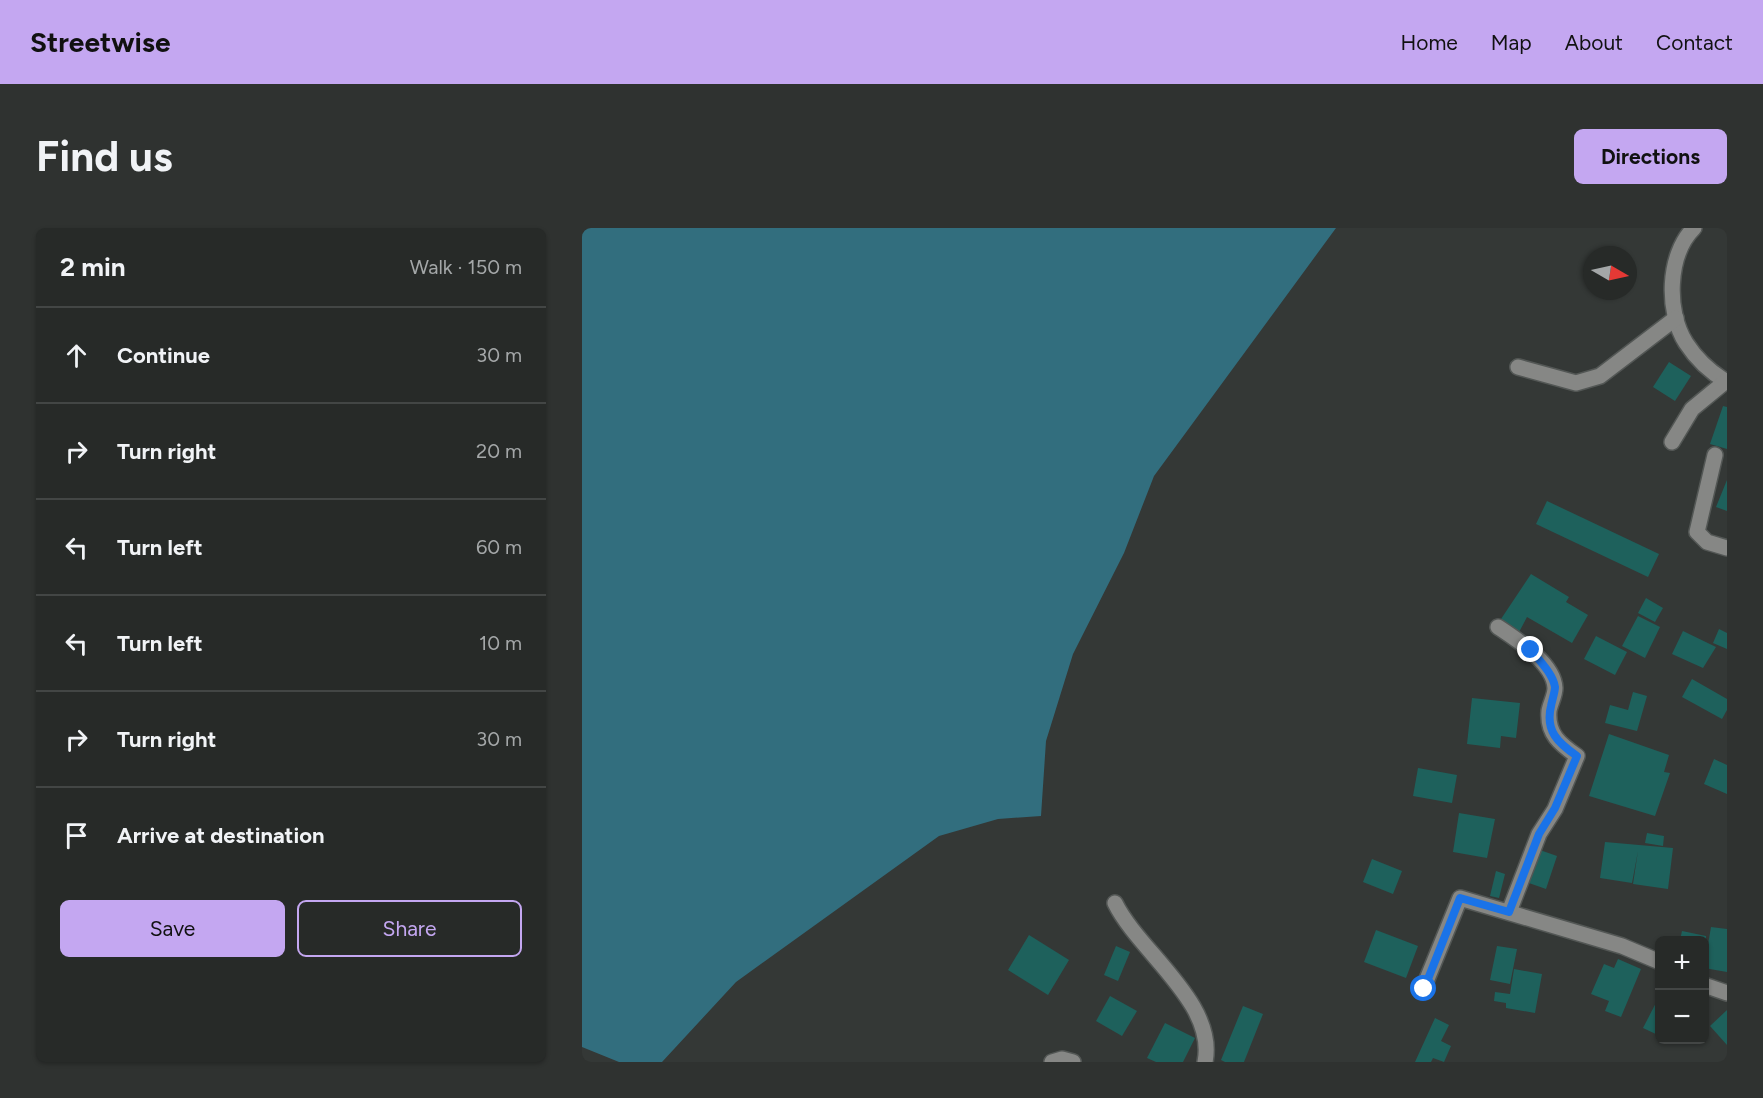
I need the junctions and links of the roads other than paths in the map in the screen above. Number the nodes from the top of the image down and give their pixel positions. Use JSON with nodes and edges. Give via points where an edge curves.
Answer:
{"nodes":[{"id":1,"x":1694,"y":228,"type":"edge"},
{"id":2,"x":1676,"y":318,"type":"junction"},
{"id":3,"x":1518,"y":367,"type":"dead end"},
{"id":4,"x":1726,"y":382,"type":"edge"},
{"id":5,"x":1672,"y":442,"type":"dead end"},
{"id":6,"x":1715,"y":454,"type":"dead end"},
{"id":7,"x":1727,"y":548,"type":"edge"},
{"id":8,"x":1498,"y":627,"type":"dead end"},
{"id":9,"x":1115,"y":903,"type":"dead end"},
{"id":10,"x":1509,"y":912,"type":"junction"},
{"id":11,"x":1655,"y":960,"type":"edge"},
{"id":12,"x":1709,"y":987,"type":"edge"},
{"id":13,"x":1424,"y":989,"type":"dead end"},
{"id":14,"x":1727,"y":993,"type":"edge"},
{"id":15,"x":1052,"y":1062,"type":"edge"},
{"id":16,"x":1073,"y":1062,"type":"edge"},
{"id":17,"x":1205,"y":1062,"type":"edge"}],
"edges":[{"from":1,"to":2,"type":"street","via":[[1676,261],[1672,289]]},
{"from":2,"to":3,"type":"street","via":[[1600,376],[1576,383]]},
{"from":2,"to":4,"type":"street","via":[[1685,342],[1702,364]]},
{"from":4,"to":5,"type":"street","via":[[1692,409]]},
{"from":6,"to":7,"type":"street","via":[[1697,532],[1707,542]]},
{"from":8,"to":10,"type":"street","via":[[1531,650],[1546,669],[1555,687],[1549,711],[1550,729],[1559,744],[1577,756],[1539,834]]},
{"from":9,"to":17,"type":"street","via":[[1124,921],[1164,966],[1193,1008],[1205,1031]]},
{"from":10,"to":11,"type":"street","via":[[1622,946]]},
{"from":10,"to":13,"type":"street","via":[[1460,898]]},
{"from":12,"to":14,"type":"street"},
{"from":15,"to":16,"type":"street"}]}
